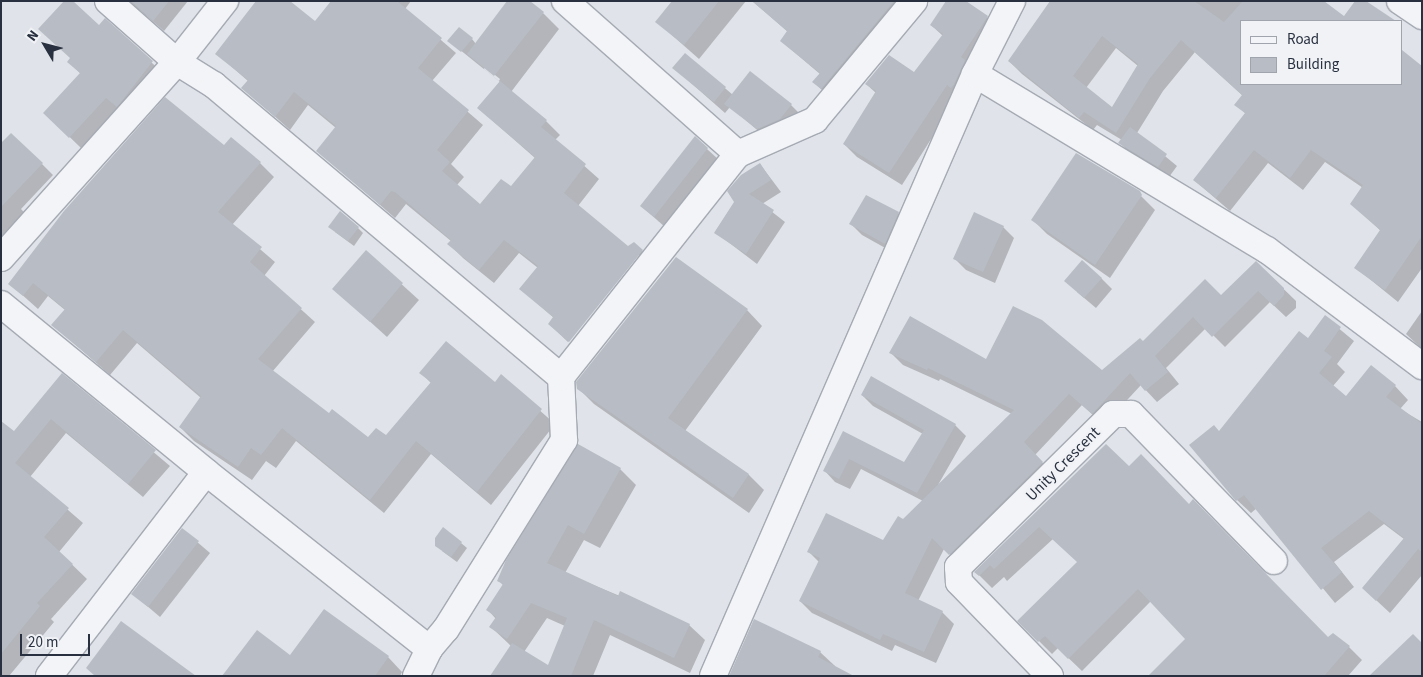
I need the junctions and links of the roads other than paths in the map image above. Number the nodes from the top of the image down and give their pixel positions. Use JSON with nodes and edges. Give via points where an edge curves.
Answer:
{"nodes":[{"id":1,"x":108,"y":1,"type":"edge"},
{"id":2,"x":224,"y":1,"type":"edge"},
{"id":3,"x":565,"y":1,"type":"edge"},
{"id":4,"x":914,"y":1,"type":"edge"},
{"id":5,"x":1012,"y":1,"type":"edge"},
{"id":6,"x":1400,"y":1,"type":"edge"},
{"id":7,"x":1422,"y":16,"type":"edge"},
{"id":8,"x":177,"y":62,"type":"junction"},
{"id":9,"x":975,"y":74,"type":"junction"},
{"id":10,"x":738,"y":154,"type":"junction"},
{"id":11,"x":1,"y":258,"type":"edge"},
{"id":12,"x":1,"y":304,"type":"edge"},
{"id":13,"x":1422,"y":366,"type":"edge"},
{"id":14,"x":561,"y":378,"type":"junction"},
{"id":15,"x":206,"y":472,"type":"junction"},
{"id":16,"x":1274,"y":561,"type":"dead end"},
{"id":17,"x":429,"y":649,"type":"junction"},
{"id":18,"x":49,"y":676,"type":"edge"},
{"id":19,"x":416,"y":676,"type":"edge"},
{"id":20,"x":713,"y":676,"type":"edge"},
{"id":21,"x":1050,"y":676,"type":"edge"}],
"edges":[{"from":1,"to":8,"type":"street"},
{"from":2,"to":8,"type":"street"},
{"from":3,"to":10,"type":"street"},
{"from":4,"to":10,"type":"street","via":[[815,120]]},
{"from":5,"to":9,"type":"street"},
{"from":6,"to":7,"type":"street"},
{"from":8,"to":11,"type":"street"},
{"from":8,"to":14,"type":"street","via":[[214,85]]},
{"from":9,"to":13,"type":"street","via":[[1267,250]]},
{"from":9,"to":20,"type":"street"},
{"from":10,"to":14,"type":"street"},
{"from":12,"to":15,"type":"street"},
{"from":14,"to":17,"type":"street","via":[[564,440],[446,629]]},
{"from":15,"to":17,"type":"street"},
{"from":15,"to":18,"type":"street"},
{"from":16,"to":21,"type":"street","name":"Unity Crescent","via":[[1132,414],[1113,414],[958,567],[959,582]]},
{"from":17,"to":19,"type":"street"}]}
